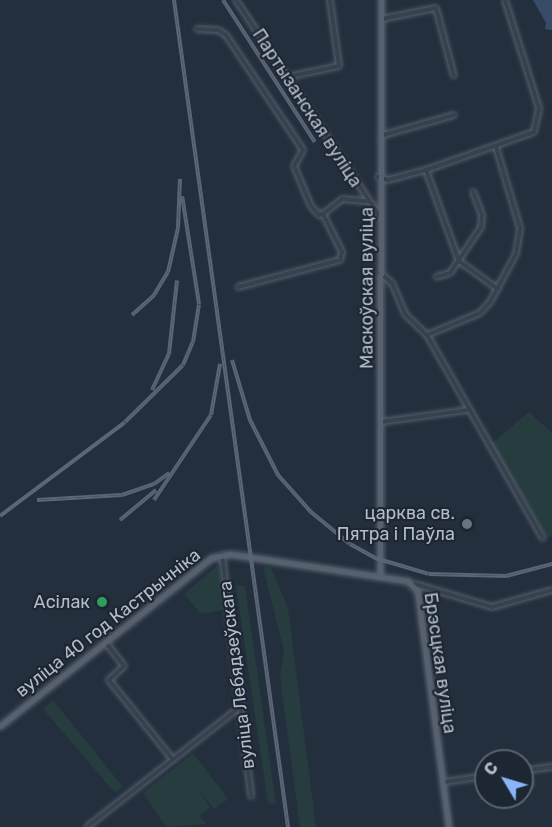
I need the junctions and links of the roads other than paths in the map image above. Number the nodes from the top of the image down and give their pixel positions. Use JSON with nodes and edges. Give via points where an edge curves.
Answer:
{"nodes":[{"id":1,"x":236,"y":0,"type":"edge"},
{"id":2,"x":330,"y":0,"type":"edge"},
{"id":3,"x":381,"y":0,"type":"edge"},
{"id":4,"x":505,"y":0,"type":"edge"},
{"id":5,"x":382,"y":19,"type":"junction"},
{"id":6,"x":197,"y":29,"type":"dead end"},
{"id":7,"x":454,"y":76,"type":"dead end"},
{"id":8,"x":287,"y":77,"type":"junction"},
{"id":9,"x":454,"y":116,"type":"dead end"},
{"id":10,"x":380,"y":136,"type":"junction"},
{"id":11,"x":496,"y":147,"type":"junction"},
{"id":12,"x":426,"y":170,"type":"junction"},
{"id":13,"x":379,"y":177,"type":"junction"},
{"id":14,"x":473,"y":192,"type":"dead end"},
{"id":15,"x":367,"y":201,"type":"junction"},
{"id":16,"x":323,"y":214,"type":"junction"},
{"id":17,"x":379,"y":216,"type":"junction"},
{"id":18,"x":459,"y":261,"type":"junction"},
{"id":19,"x":380,"y":273,"type":"junction"},
{"id":20,"x":436,"y":277,"type":"dead end"},
{"id":21,"x":238,"y":287,"type":"dead end"},
{"id":22,"x":498,"y":289,"type":"junction"},
{"id":23,"x":427,"y":335,"type":"junction"},
{"id":24,"x":468,"y":410,"type":"junction"},
{"id":25,"x":381,"y":422,"type":"junction"},
{"id":26,"x":543,"y":538,"type":"dead end"},
{"id":27,"x":222,"y":554,"type":"junction"},
{"id":28,"x":380,"y":577,"type":"junction"},
{"id":29,"x":415,"y":584,"type":"junction"},
{"id":30,"x":552,"y":590,"type":"edge"},
{"id":31,"x":106,"y":643,"type":"junction"},
{"id":32,"x":240,"y":708,"type":"junction"},
{"id":33,"x":0,"y":726,"type":"edge"},
{"id":34,"x":173,"y":760,"type":"junction"},
{"id":35,"x":552,"y":767,"type":"edge"},
{"id":36,"x":534,"y":769,"type":"edge"},
{"id":37,"x":474,"y":778,"type":"edge"},
{"id":38,"x":444,"y":782,"type":"junction"},
{"id":39,"x":125,"y":787,"type":"dead end"},
{"id":40,"x":130,"y":794,"type":"junction"},
{"id":41,"x":115,"y":796,"type":"dead end"},
{"id":42,"x":251,"y":796,"type":"dead end"},
{"id":43,"x":120,"y":802,"type":"junction"},
{"id":44,"x":87,"y":827,"type":"edge"},
{"id":45,"x":450,"y":827,"type":"edge"}],
"edges":[{"from":1,"to":8,"type":"street","name":"Партызанская вуліца"},
{"from":2,"to":8,"type":"street","via":[[339,66]]},
{"from":3,"to":5,"type":"main road","name":"Маскоўская вуліца"},
{"from":4,"to":11,"type":"street","via":[[539,118],[531,135]]},
{"from":5,"to":7,"type":"street","via":[[436,8]]},
{"from":5,"to":10,"type":"main road","name":"Маскоўская вуліца"},
{"from":6,"to":16,"type":"street","via":[[218,30],[226,35],[303,150],[294,166],[311,206],[319,215]]},
{"from":8,"to":15,"type":"street","name":"Партызанская вуліца"},
{"from":9,"to":10,"type":"street"},
{"from":10,"to":13,"type":"main road","name":"Маскоўская вуліца"},
{"from":11,"to":12,"type":"street"},
{"from":11,"to":22,"type":"street","via":[[520,228],[516,254]]},
{"from":12,"to":13,"type":"street","via":[[388,180]]},
{"from":12,"to":18,"type":"street"},
{"from":13,"to":17,"type":"main road","name":"Маскоўская вуліца"},
{"from":14,"to":18,"type":"street","via":[[483,220]]},
{"from":15,"to":16,"type":"street","via":[[342,199]]},
{"from":15,"to":17,"type":"street","name":"Партызанская вуліца"},
{"from":16,"to":21,"type":"street","via":[[342,252],[340,260]]},
{"from":17,"to":19,"type":"main road","name":"Маскоўская вуліца"},
{"from":18,"to":20,"type":"street","via":[[446,275]]},
{"from":18,"to":22,"type":"street"},
{"from":19,"to":23,"type":"street","via":[[392,283],[405,314]]},
{"from":19,"to":25,"type":"main road","name":"Маскоўская вуліца"},
{"from":22,"to":23,"type":"street","via":[[480,313]]},
{"from":23,"to":24,"type":"street"},
{"from":24,"to":25,"type":"street"},
{"from":24,"to":26,"type":"street"},
{"from":25,"to":28,"type":"main road","name":"Маскоўская вуліца"},
{"from":27,"to":28,"type":"main road","name":"вуліца 40 год Кастрычніка"},
{"from":27,"to":31,"type":"main road","name":"вуліца 40 год Кастрычніка","via":[[211,558]]},
{"from":27,"to":32,"type":"street","name":"вуліца Лебядзеўскага"},
{"from":28,"to":29,"type":"main road","name":"Брэсцкая вуліца"},
{"from":29,"to":30,"type":"street","via":[[492,607]]},
{"from":29,"to":38,"type":"main road","name":"Брэсцкая вуліца"},
{"from":31,"to":33,"type":"main road","name":"вуліца 40 год Кастрычніка"},
{"from":31,"to":34,"type":"street","via":[[124,666],[109,680]]},
{"from":32,"to":34,"type":"street"},
{"from":32,"to":42,"type":"street","name":"вуліца Лебядзеўскага"},
{"from":34,"to":40,"type":"street"},
{"from":35,"to":36,"type":"street"},
{"from":37,"to":38,"type":"street"},
{"from":38,"to":45,"type":"main road","name":"Брэсцкая вуліца"},
{"from":39,"to":40,"type":"street"},
{"from":40,"to":43,"type":"street"},
{"from":41,"to":43,"type":"street"},
{"from":43,"to":44,"type":"street"}]}
